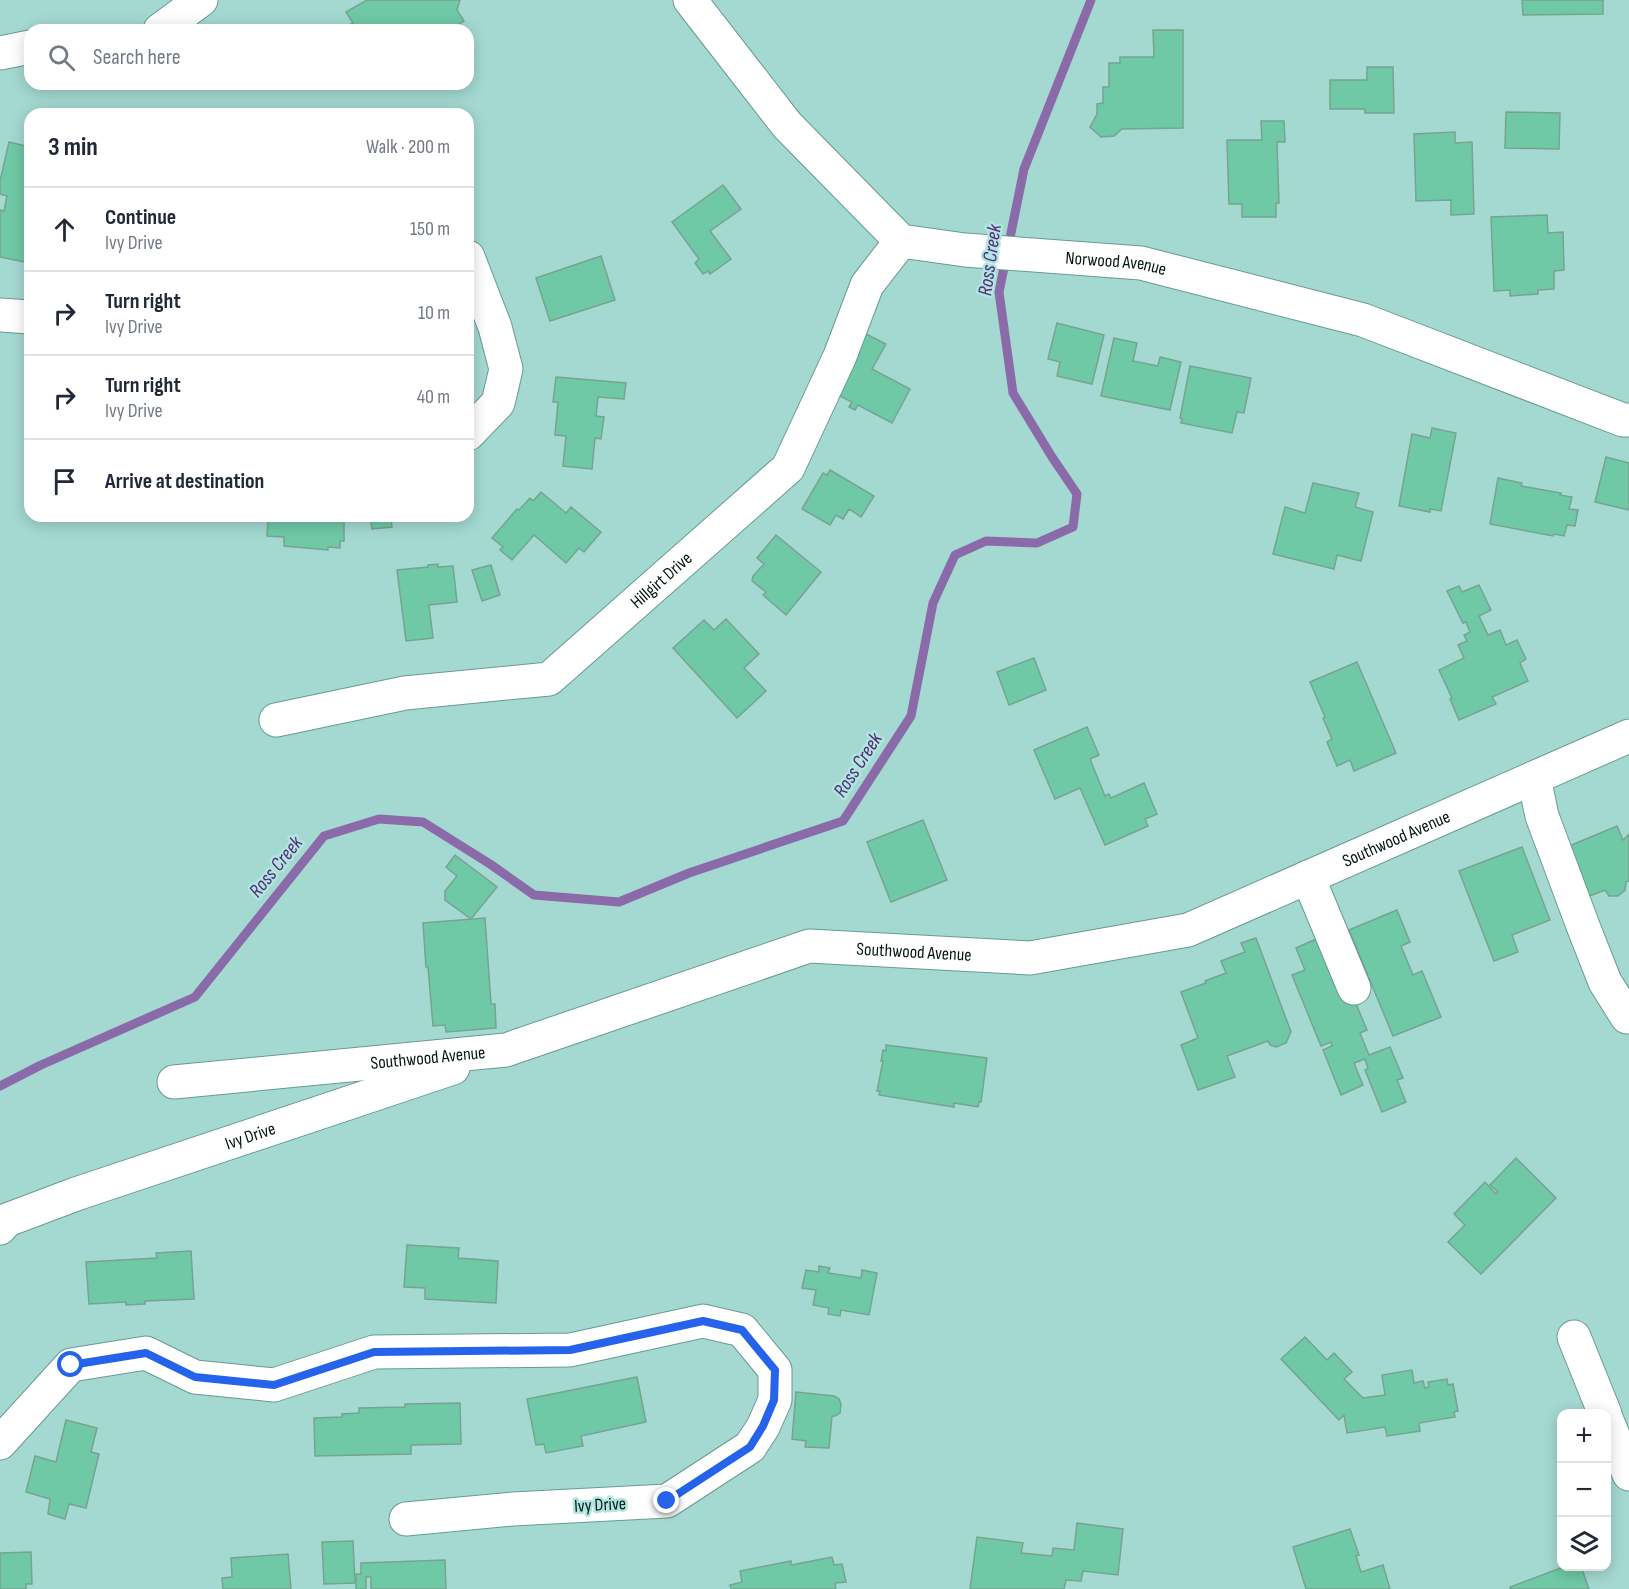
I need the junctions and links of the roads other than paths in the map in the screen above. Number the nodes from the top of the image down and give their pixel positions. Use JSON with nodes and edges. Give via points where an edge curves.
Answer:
{"nodes":[{"id":1,"x":201,"y":0,"type":"edge"},
{"id":2,"x":690,"y":0,"type":"edge"},
{"id":3,"x":168,"y":24,"type":"edge"},
{"id":4,"x":24,"y":48,"type":"edge"},
{"id":5,"x":0,"y":53,"type":"edge"},
{"id":6,"x":902,"y":241,"type":"junction"},
{"id":7,"x":474,"y":273,"type":"edge"},
{"id":8,"x":0,"y":315,"type":"edge"},
{"id":9,"x":24,"y":317,"type":"edge"},
{"id":10,"x":1629,"y":420,"type":"edge"},
{"id":11,"x":474,"y":428,"type":"edge"},
{"id":12,"x":276,"y":720,"type":"dead end"},
{"id":13,"x":1629,"y":736,"type":"edge"},
{"id":14,"x":1534,"y":778,"type":"junction"},
{"id":15,"x":1308,"y":877,"type":"junction"},
{"id":16,"x":1354,"y":988,"type":"dead end"},
{"id":17,"x":1627,"y":1017,"type":"dead end"},
{"id":18,"x":506,"y":1050,"type":"junction"},
{"id":19,"x":174,"y":1082,"type":"dead end"},
{"id":20,"x":0,"y":1228,"type":"edge"},
{"id":21,"x":1574,"y":1337,"type":"dead end"},
{"id":22,"x":1603,"y":1409,"type":"edge"},
{"id":23,"x":1611,"y":1430,"type":"edge"},
{"id":24,"x":0,"y":1443,"type":"edge"},
{"id":25,"x":1629,"y":1474,"type":"edge"},
{"id":26,"x":406,"y":1519,"type":"dead end"}],
"edges":[{"from":1,"to":3,"type":"street"},
{"from":2,"to":6,"type":"street","via":[[787,125]]},
{"from":4,"to":5,"type":"street"},
{"from":6,"to":10,"type":"street","name":"Norwood Avenue","via":[[965,250],[1141,262],[1363,320]]},
{"from":6,"to":12,"type":"street","name":"Hillgirt Drive","via":[[867,285],[840,356],[788,468],[549,679],[405,693]]},
{"from":7,"to":11,"type":"street","via":[[506,369],[498,403]]},
{"from":8,"to":9,"type":"street"},
{"from":13,"to":14,"type":"street","name":"Southwood Avenue"},
{"from":14,"to":15,"type":"street","name":"Southwood Avenue"},
{"from":14,"to":17,"type":"street","via":[[1542,816],[1579,916],[1605,982]]},
{"from":15,"to":16,"type":"street"},
{"from":15,"to":18,"type":"street","name":"Southwood Avenue","via":[[1188,930],[1030,958],[809,946]]},
{"from":18,"to":19,"type":"street","name":"Southwood Avenue"},
{"from":18,"to":20,"type":"street","name":"Ivy Drive","via":[[76,1194],[7,1220]]},
{"from":21,"to":22,"type":"street"},
{"from":23,"to":25,"type":"street"},
{"from":24,"to":26,"type":"street","name":"Ivy Drive","via":[[71,1365],[146,1353],[195,1377],[274,1385],[374,1352],[570,1350],[703,1321],[742,1330],[775,1370],[774,1400],[750,1447],[667,1501]]}]}
